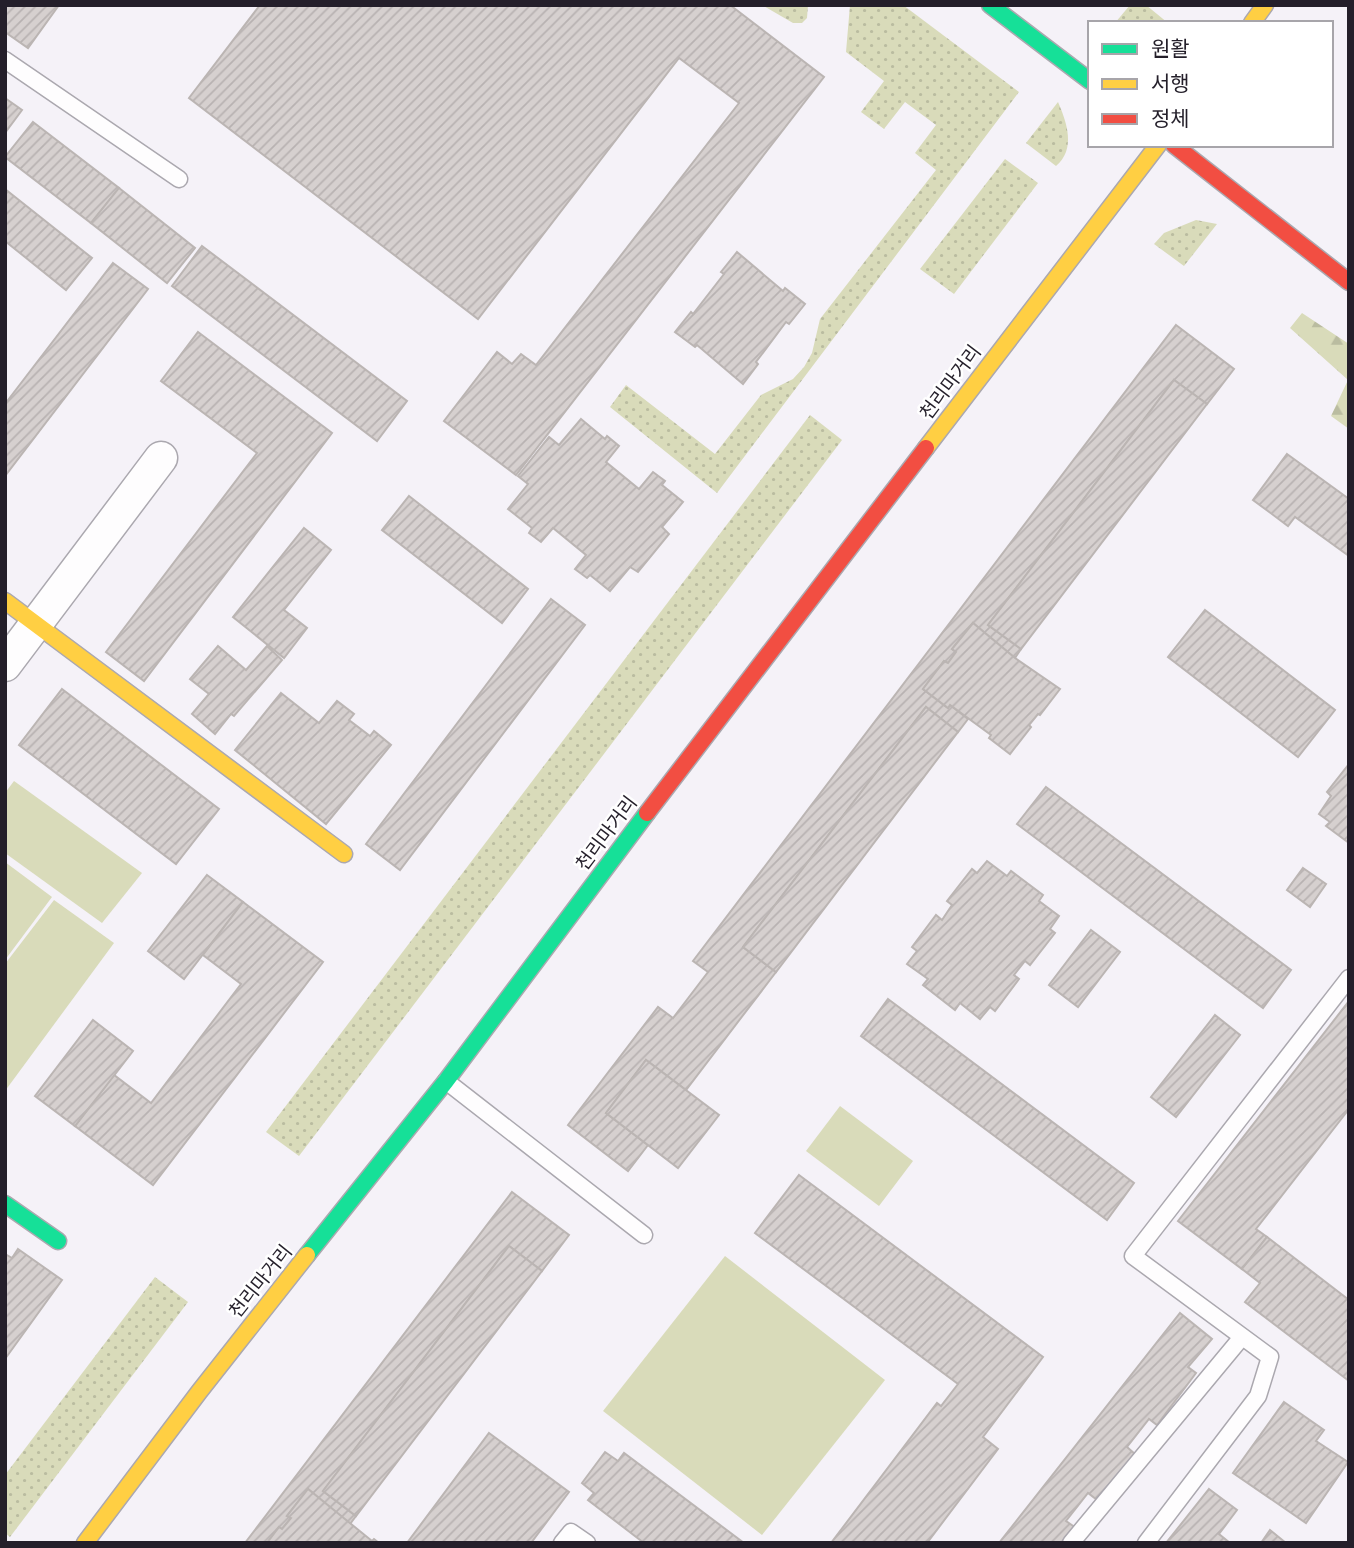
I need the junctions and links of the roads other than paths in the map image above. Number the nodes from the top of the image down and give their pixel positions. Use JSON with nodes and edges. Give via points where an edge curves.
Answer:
{"nodes":[{"id":1,"x":990,"y":5,"type":"edge"},
{"id":2,"x":1265,"y":5,"type":"edge"},
{"id":3,"x":1253,"y":21,"type":"edge"},
{"id":4,"x":5,"y":60,"type":"edge"},
{"id":5,"x":1088,"y":79,"type":"edge"},
{"id":6,"x":1156,"y":147,"type":"edge"},
{"id":7,"x":1177,"y":147,"type":"edge"},
{"id":8,"x":179,"y":179,"type":"dead end"},
{"id":9,"x":1349,"y":282,"type":"edge"},
{"id":10,"x":161,"y":458,"type":"dead end"},
{"id":11,"x":5,"y":601,"type":"edge"},
{"id":12,"x":36,"y":624,"type":"junction"},
{"id":13,"x":5,"y":665,"type":"edge"},
{"id":14,"x":344,"y":854,"type":"dead end"},
{"id":15,"x":1349,"y":978,"type":"edge"},
{"id":16,"x":446,"y":1081,"type":"junction"},
{"id":17,"x":5,"y":1204,"type":"edge"},
{"id":18,"x":644,"y":1236,"type":"dead end"},
{"id":19,"x":58,"y":1241,"type":"dead end"},
{"id":20,"x":1242,"y":1337,"type":"junction"},
{"id":21,"x":85,"y":1543,"type":"edge"},
{"id":22,"x":562,"y":1543,"type":"edge"},
{"id":23,"x":587,"y":1543,"type":"edge"},
{"id":24,"x":1071,"y":1543,"type":"edge"},
{"id":25,"x":1146,"y":1543,"type":"edge"}],
"edges":[{"from":1,"to":5,"type":"main road"},
{"from":2,"to":3,"type":"main road"},
{"from":4,"to":8,"type":"lane"},
{"from":6,"to":16,"type":"main road","name":"천리마거리"},
{"from":7,"to":9,"type":"main road"},
{"from":10,"to":12,"type":"street"},
{"from":11,"to":12,"type":"main road"},
{"from":12,"to":13,"type":"street"},
{"from":12,"to":14,"type":"main road"},
{"from":15,"to":20,"type":"lane","via":[[1133,1256]]},
{"from":16,"to":18,"type":"lane"},
{"from":16,"to":21,"type":"main road","name":"천리마거리"},
{"from":17,"to":19,"type":"main road"},
{"from":20,"to":24,"type":"lane"},
{"from":20,"to":25,"type":"lane","via":[[1269,1357],[1258,1395]]},
{"from":22,"to":23,"type":"lane","via":[[571,1532]]}]}
